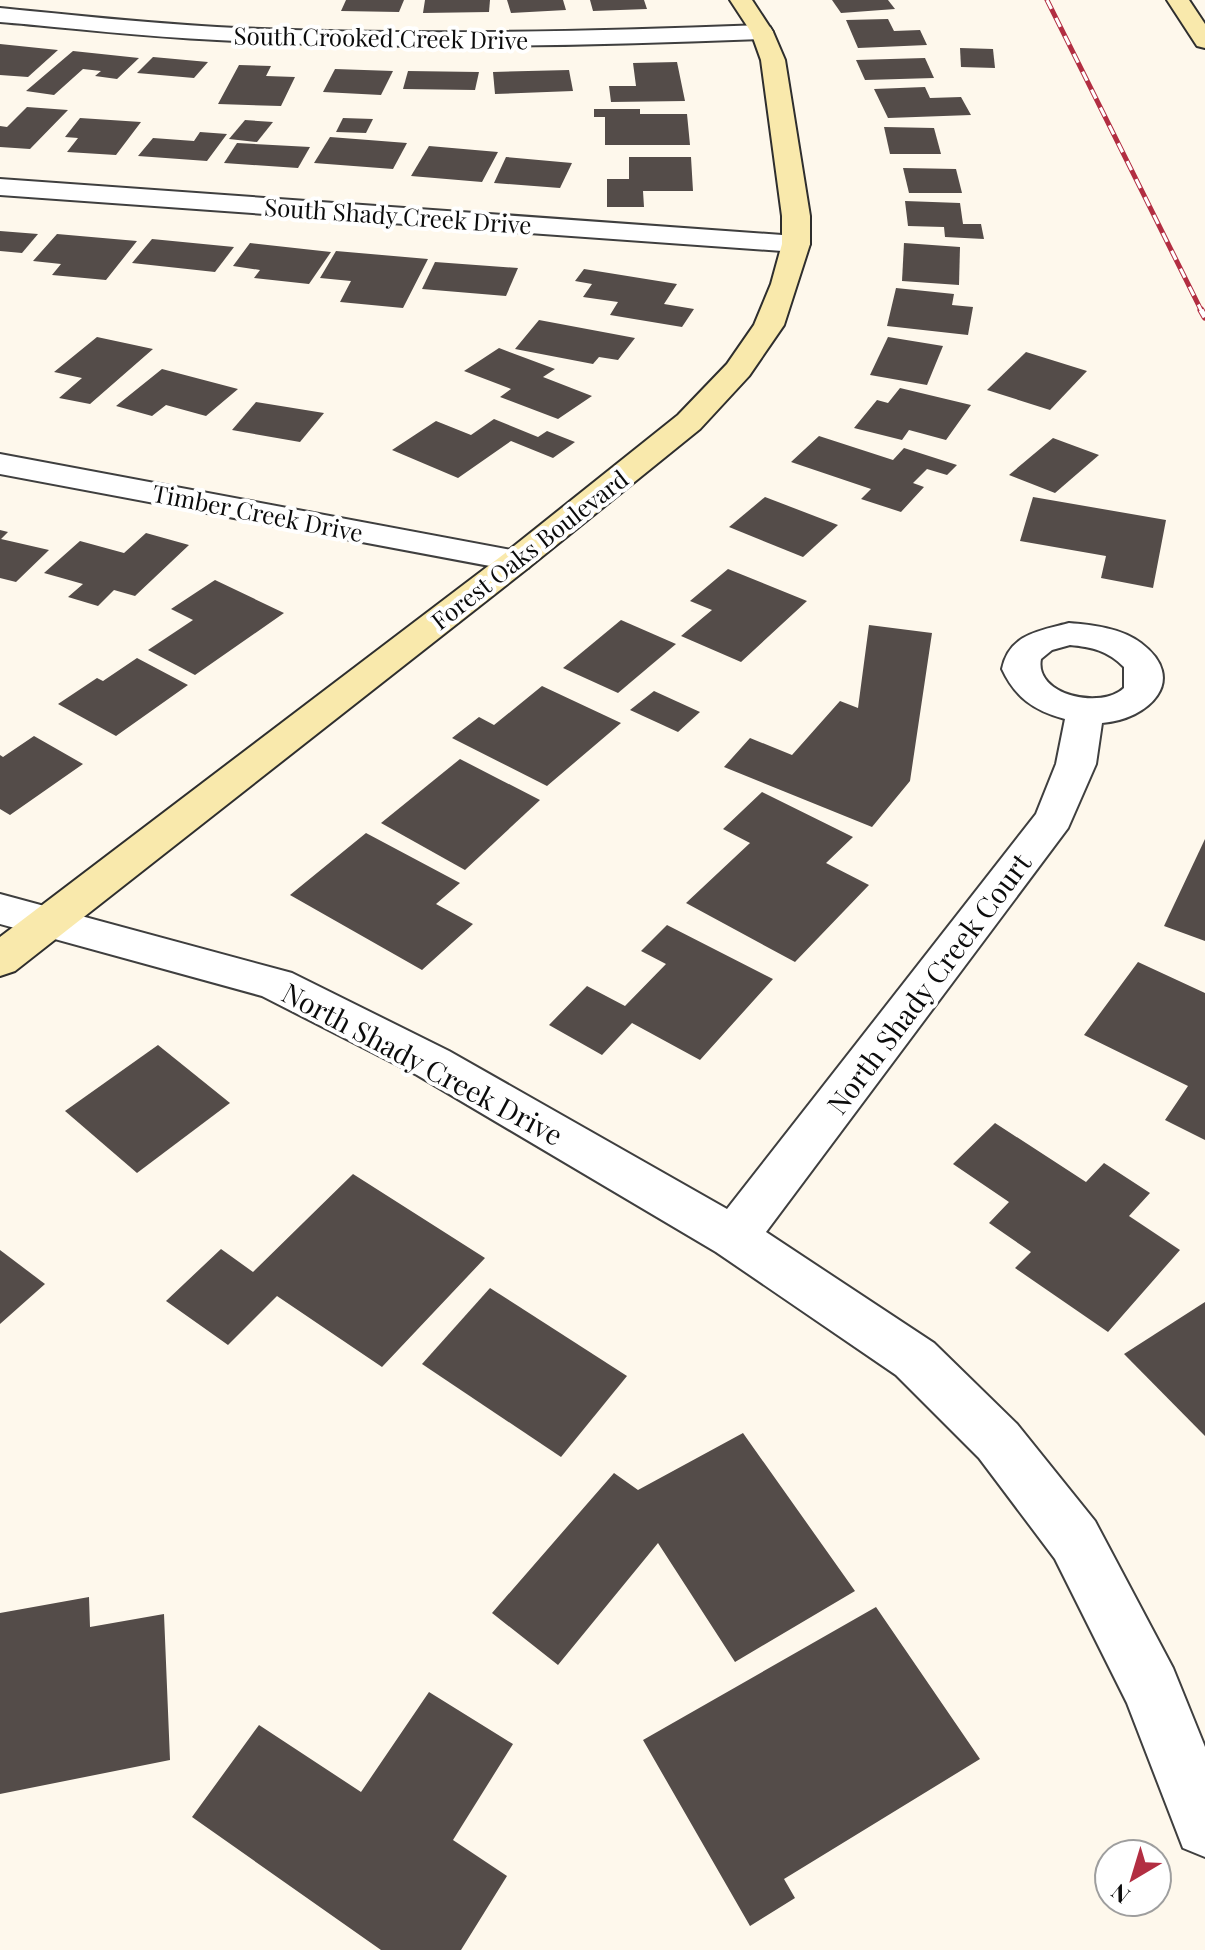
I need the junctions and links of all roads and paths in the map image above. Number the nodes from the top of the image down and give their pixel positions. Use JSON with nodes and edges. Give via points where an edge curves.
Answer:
{"nodes":[{"id":1,"x":741,"y":0,"type":"edge"},
{"id":2,"x":1178,"y":0,"type":"edge"},
{"id":3,"x":0,"y":15,"type":"edge"},
{"id":4,"x":762,"y":32,"type":"junction"},
{"id":5,"x":1205,"y":41,"type":"edge"},
{"id":6,"x":0,"y":187,"type":"edge"},
{"id":7,"x":796,"y":244,"type":"junction"},
{"id":8,"x":0,"y":464,"type":"edge"},
{"id":9,"x":516,"y":561,"type":"junction"},
{"id":10,"x":1085,"y":711,"type":"dead end"},
{"id":11,"x":0,"y":909,"type":"edge"},
{"id":12,"x":51,"y":922,"type":"junction"},
{"id":13,"x":0,"y":960,"type":"edge"},
{"id":14,"x":734,"y":1237,"type":"junction"},
{"id":15,"x":1205,"y":1826,"type":"edge"}],
"edges":[{"from":1,"to":4,"type":"street","name":"Forest Oaks Boulevard"},
{"from":2,"to":5,"type":"street"},
{"from":3,"to":4,"type":"street","name":"South Crooked Creek Drive","via":[[365,39],[570,40]]},
{"from":4,"to":7,"type":"street","name":"Forest Oaks Boulevard","via":[[773,60]]},
{"from":6,"to":7,"type":"street","name":"South Shady Creek Drive"},
{"from":7,"to":9,"type":"street","name":"Forest Oaks Boulevard","via":[[769,325],[738,370],[689,422]]},
{"from":8,"to":9,"type":"street","name":"Timber Creek Drive"},
{"from":9,"to":12,"type":"street","name":"Forest Oaks Boulevard"},
{"from":10,"to":14,"type":"street","name":"North Shady Creek Court","via":[[1076,764],[1054,818]]},
{"from":11,"to":12,"type":"street","name":"North Shady Creek Drive"},
{"from":12,"to":13,"type":"street","name":"Forest Oaks Boulevard"},
{"from":12,"to":14,"type":"street","name":"North Shady Creek Drive","via":[[276,984],[433,1063]]},
{"from":14,"to":15,"type":"street","name":"North Shady Creek Drive","via":[[915,1359],[998,1441],[1075,1540],[1152,1689]]}]}
